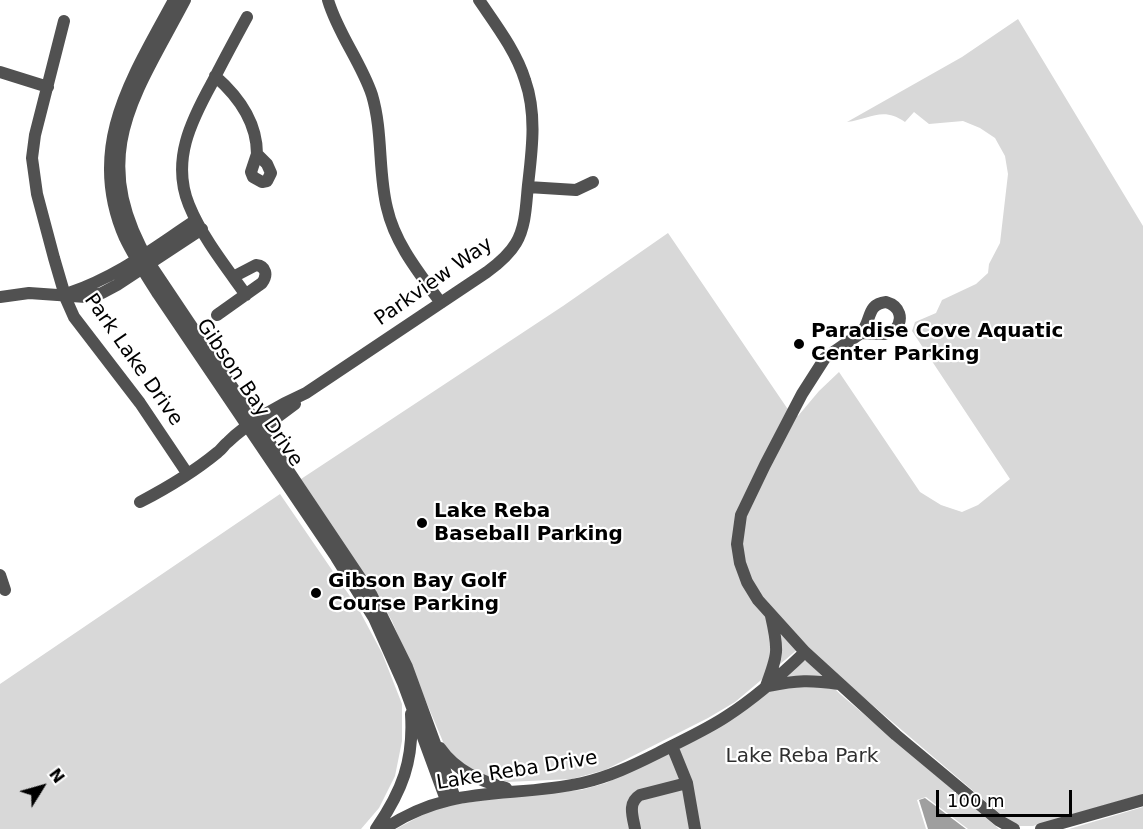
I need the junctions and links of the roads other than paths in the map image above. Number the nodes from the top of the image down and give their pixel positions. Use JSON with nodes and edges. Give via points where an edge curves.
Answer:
{"nodes":[{"id":1,"x":174,"y":0,"type":"edge"},
{"id":2,"x":185,"y":0,"type":"edge"},
{"id":3,"x":328,"y":0,"type":"edge"},
{"id":4,"x":479,"y":0,"type":"edge"},
{"id":5,"x":247,"y":17,"type":"dead end"},
{"id":6,"x":64,"y":21,"type":"dead end"},
{"id":7,"x":0,"y":72,"type":"edge"},
{"id":8,"x":215,"y":76,"type":"junction"},
{"id":9,"x":48,"y":87,"type":"junction"},
{"id":10,"x":257,"y":154,"type":"dead end"},
{"id":11,"x":593,"y":182,"type":"dead end"},
{"id":12,"x":528,"y":187,"type":"junction"},
{"id":13,"x":199,"y":225,"type":"junction"},
{"id":14,"x":144,"y":262,"type":"junction"},
{"id":15,"x":233,"y":277,"type":"junction"},
{"id":16,"x":65,"y":294,"type":"junction"},
{"id":17,"x":246,"y":295,"type":"junction"},
{"id":18,"x":0,"y":297,"type":"edge"},
{"id":19,"x":441,"y":303,"type":"junction"},
{"id":20,"x":217,"y":315,"type":"dead end"},
{"id":21,"x":861,"y":333,"type":"dead end"},
{"id":22,"x":254,"y":428,"type":"junction"},
{"id":23,"x":187,"y":473,"type":"junction"},
{"id":24,"x":140,"y":502,"type":"dead end"},
{"id":25,"x":0,"y":575,"type":"edge"},
{"id":26,"x":5,"y":590,"type":"dead end"},
{"id":27,"x":770,"y":615,"type":"junction"},
{"id":28,"x":378,"y":616,"type":"junction"},
{"id":29,"x":805,"y":652,"type":"junction"},
{"id":30,"x":839,"y":684,"type":"junction"},
{"id":31,"x":765,"y":687,"type":"junction"},
{"id":32,"x":410,"y":701,"type":"junction"},
{"id":33,"x":434,"y":739,"type":"junction"},
{"id":34,"x":672,"y":746,"type":"junction"},
{"id":35,"x":687,"y":783,"type":"junction"},
{"id":36,"x":516,"y":790,"type":"junction"},
{"id":37,"x":451,"y":799,"type":"junction"},
{"id":38,"x":1143,"y":801,"type":"edge"},
{"id":39,"x":376,"y":829,"type":"edge"},
{"id":40,"x":384,"y":829,"type":"edge"},
{"id":41,"x":635,"y":829,"type":"edge"},
{"id":42,"x":695,"y":829,"type":"edge"},
{"id":43,"x":1014,"y":829,"type":"edge"},
{"id":44,"x":1041,"y":829,"type":"edge"}],
"edges":[{"from":1,"to":14,"type":"street","name":"Gibson Bay Drive","via":[[127,91],[110,145],[111,191],[119,221]]},
{"from":2,"to":14,"type":"street","name":"Gibson Bay Drive","via":[[133,98],[120,148],[122,197]]},
{"from":3,"to":19,"type":"street","via":[[373,98],[390,221],[402,246]]},
{"from":4,"to":12,"type":"street","name":"Parkview Way","via":[[515,56],[529,93],[533,131]]},
{"from":5,"to":8,"type":"street"},
{"from":6,"to":9,"type":"street","name":"Park Lake Drive"},
{"from":7,"to":9,"type":"street"},
{"from":8,"to":10,"type":"street","via":[[248,116]]},
{"from":8,"to":13,"type":"street","via":[[192,122],[182,159],[185,194]]},
{"from":9,"to":16,"type":"street","name":"Park Lake Drive","via":[[35,135],[33,170]]},
{"from":11,"to":12,"type":"street","via":[[576,190]]},
{"from":12,"to":19,"type":"street","name":"Parkview Way","via":[[521,233],[509,254]]},
{"from":13,"to":14,"type":"street"},
{"from":13,"to":15,"type":"street"},
{"from":14,"to":16,"type":"street","via":[[102,293],[86,297]]},
{"from":14,"to":22,"type":"street","name":"Gibson Bay Drive"},
{"from":15,"to":17,"type":"street"},
{"from":15,"to":17,"type":"street","via":[[252,266],[263,267],[265,279]]},
{"from":16,"to":18,"type":"street"},
{"from":16,"to":23,"type":"street","name":"Park Lake Drive","via":[[79,325],[141,403]]},
{"from":17,"to":20,"type":"street"},
{"from":19,"to":22,"type":"street","name":"Parkview Way","via":[[306,393],[285,413]]},
{"from":21,"to":27,"type":"street","via":[[825,358],[741,515],[737,544],[740,563],[752,591]]},
{"from":22,"to":23,"type":"street","name":"Parkview Way"},
{"from":22,"to":28,"type":"street","name":"Gibson Bay Drive"},
{"from":23,"to":24,"type":"street","name":"Parkview Way"},
{"from":25,"to":26,"type":"street"},
{"from":27,"to":29,"type":"street"},
{"from":27,"to":31,"type":"street","via":[[778,644]]},
{"from":28,"to":32,"type":"street","name":"Gibson Bay Drive"},
{"from":28,"to":33,"type":"street","name":"Gibson Bay Drive","via":[[407,668]]},
{"from":29,"to":30,"type":"street"},
{"from":29,"to":31,"type":"street","name":"Lake Reba Drive"},
{"from":30,"to":31,"type":"street","via":[[794,680]]},
{"from":30,"to":43,"type":"street","via":[[998,820]]},
{"from":31,"to":34,"type":"street","name":"Lake Reba Drive","via":[[726,717]]},
{"from":32,"to":37,"type":"street","name":"Gibson Bay Drive"},
{"from":32,"to":39,"type":"street","via":[[408,762],[395,798]]},
{"from":33,"to":36,"type":"street","via":[[470,775]]},
{"from":33,"to":37,"type":"street","name":"Gibson Bay Drive"},
{"from":34,"to":35,"type":"street"},
{"from":34,"to":36,"type":"street","name":"Lake Reba Drive","via":[[594,780]]},
{"from":35,"to":41,"type":"street","via":[[634,799]]},
{"from":35,"to":42,"type":"street"},
{"from":36,"to":37,"type":"street","name":"Lake Reba Drive"},
{"from":37,"to":40,"type":"street","name":"Lake Reba Drive","via":[[410,813]]},
{"from":38,"to":44,"type":"street"}]}
